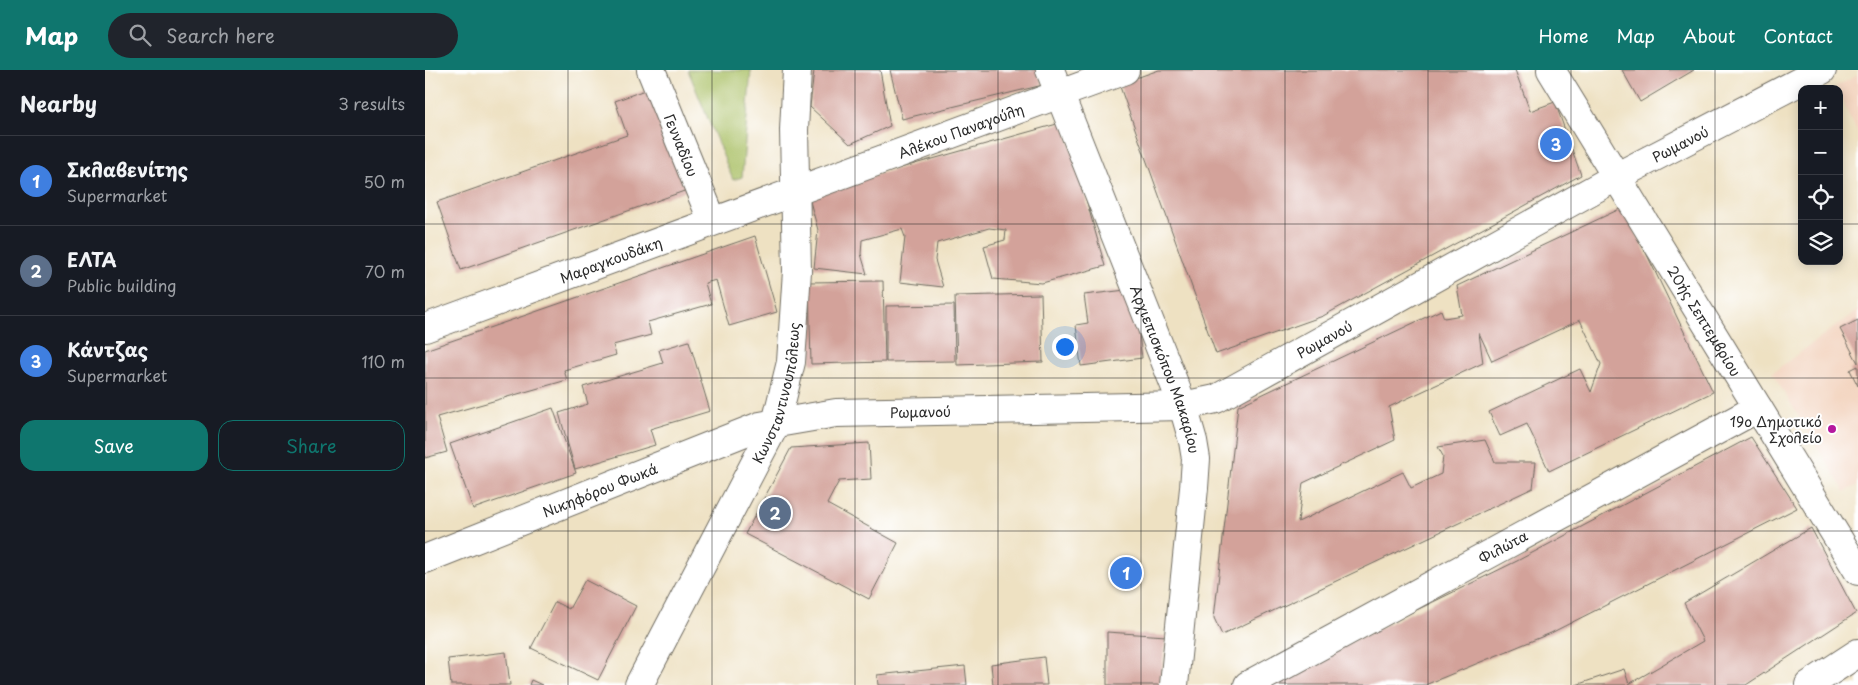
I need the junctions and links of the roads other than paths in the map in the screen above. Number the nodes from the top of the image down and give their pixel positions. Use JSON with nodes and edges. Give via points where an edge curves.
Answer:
{"nodes":[{"id":1,"x":651,"y":70,"type":"edge"},
{"id":2,"x":797,"y":70,"type":"edge"},
{"id":3,"x":1050,"y":70,"type":"edge"},
{"id":4,"x":1125,"y":70,"type":"edge"},
{"id":5,"x":1551,"y":70,"type":"edge"},
{"id":6,"x":1822,"y":70,"type":"edge"},
{"id":7,"x":1060,"y":95,"type":"junction"},
{"id":8,"x":1616,"y":176,"type":"junction"},
{"id":9,"x":795,"y":190,"type":"junction"},
{"id":10,"x":712,"y":220,"type":"junction"},
{"id":11,"x":425,"y":328,"type":"edge"},
{"id":12,"x":1183,"y":406,"type":"junction"},
{"id":13,"x":1758,"y":408,"type":"junction"},
{"id":14,"x":776,"y":423,"type":"junction"},
{"id":15,"x":425,"y":559,"type":"edge"},
{"id":16,"x":1858,"y":571,"type":"edge"},
{"id":17,"x":1858,"y":653,"type":"edge"},
{"id":18,"x":639,"y":685,"type":"edge"},
{"id":19,"x":1174,"y":685,"type":"edge"},
{"id":20,"x":1248,"y":685,"type":"edge"},
{"id":21,"x":1809,"y":685,"type":"edge"}],
"edges":[{"from":1,"to":10,"type":"street","name":"Γενναδίου"},
{"from":2,"to":9,"type":"street","name":"Κωνσταντινουπόλεως"},
{"from":3,"to":7,"type":"street","name":"Αρχιεπισκόπου Μακαρίου"},
{"from":4,"to":7,"type":"street","name":"Αλέκου Παναγούλη"},
{"from":5,"to":8,"type":"street","name":"20ής Σεπτεμβρίου"},
{"from":6,"to":8,"type":"street","name":"Ρωμανού"},
{"from":7,"to":9,"type":"street","name":"Αλέκου Παναγούλη"},
{"from":7,"to":12,"type":"street","name":"Αρχιεπισκόπου Μακαρίου"},
{"from":8,"to":12,"type":"street","name":"Ρωμανού","via":[[1230,393],[1202,404]]},
{"from":8,"to":13,"type":"street","name":"20ής Σεπτεμβρίου"},
{"from":9,"to":10,"type":"street","name":"Μαραγκουδάκη"},
{"from":9,"to":14,"type":"street","name":"Κωνσταντινουπόλεως","via":[[797,271],[791,362]]},
{"from":10,"to":11,"type":"street","name":"Μαραγκουδάκη"},
{"from":12,"to":14,"type":"street","name":"Ρωμανού","via":[[836,413]]},
{"from":12,"to":19,"type":"street","name":"Αρχιεπισκόπου Μακαρίου","via":[[1196,459]]},
{"from":13,"to":16,"type":"street","name":"20ής Σεπτεμβρίου"},
{"from":13,"to":20,"type":"street","name":"Φιλώτα"},
{"from":14,"to":15,"type":"street","name":"Νικηφόρου Φωκά","via":[[751,430]]},
{"from":14,"to":18,"type":"street","name":"Κωνσταντινουπόλεως"},
{"from":17,"to":21,"type":"street"}]}
